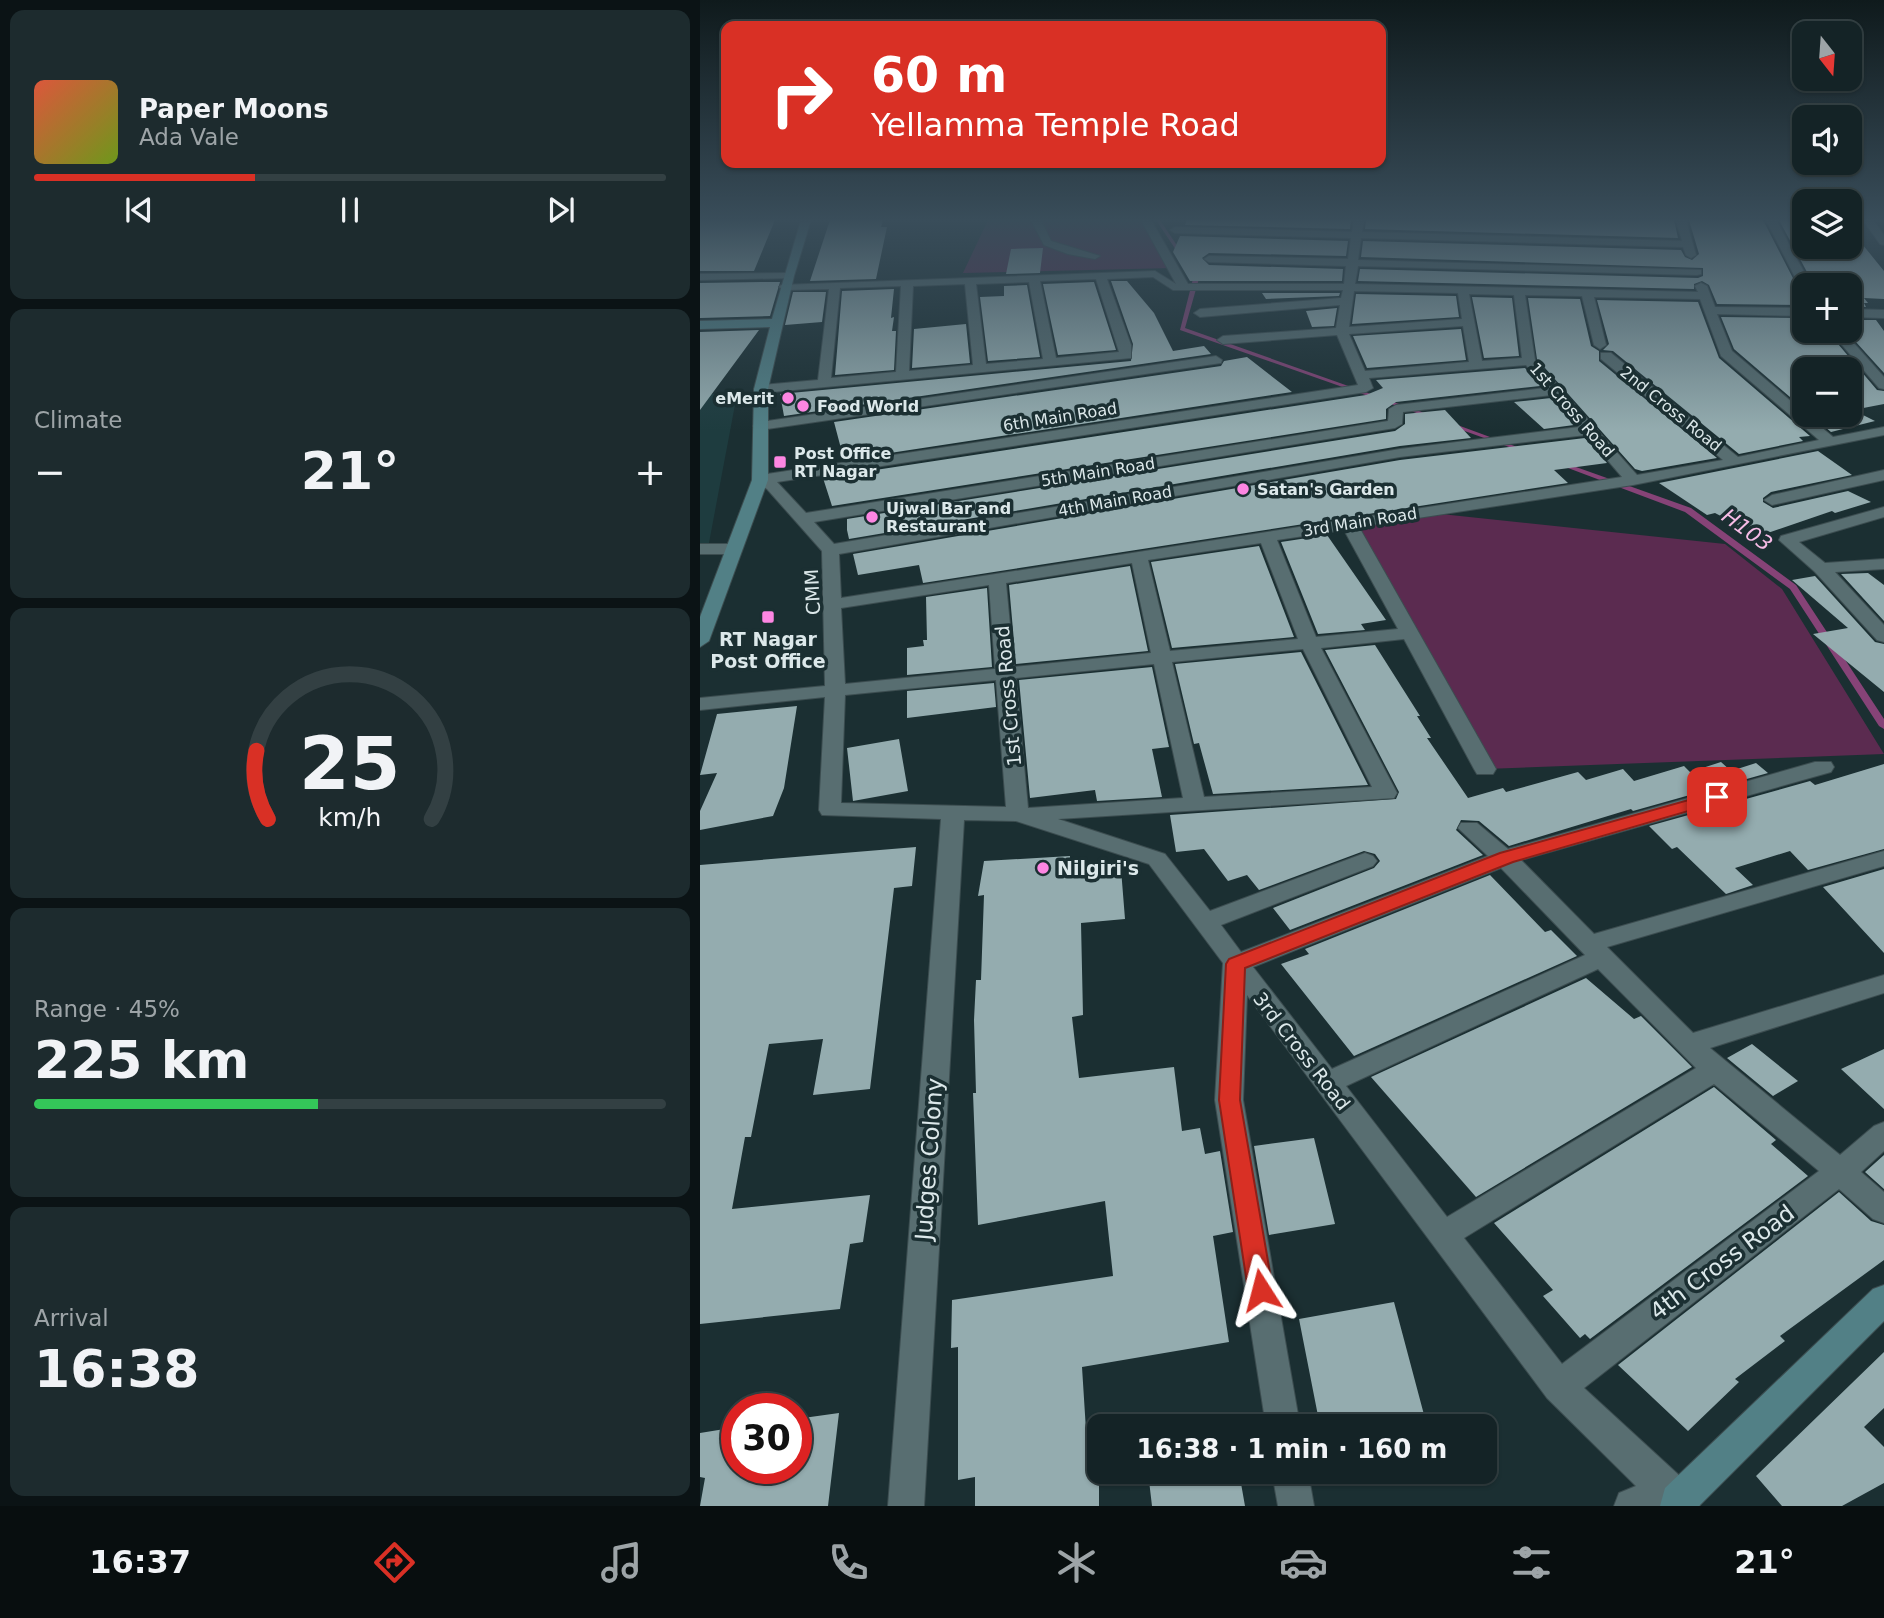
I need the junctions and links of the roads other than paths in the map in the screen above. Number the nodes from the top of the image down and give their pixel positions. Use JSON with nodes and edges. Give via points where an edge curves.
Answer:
{"nodes":[{"id":1,"x":785,"y":290,"type":"edge"},
{"id":2,"x":834,"y":290,"type":"edge"},
{"id":3,"x":907,"y":290,"type":"edge"},
{"id":4,"x":971,"y":290,"type":"edge"},
{"id":5,"x":1036,"y":290,"type":"edge"},
{"id":6,"x":1105,"y":290,"type":"edge"},
{"id":7,"x":1346,"y":290,"type":"edge"},
{"id":8,"x":1463,"y":290,"type":"edge"},
{"id":9,"x":1479,"y":290,"type":"edge"},
{"id":10,"x":1702,"y":290,"type":"edge"},
{"id":11,"x":1519,"y":291,"type":"junction"},
{"id":12,"x":1587,"y":293,"type":"junction"},
{"id":13,"x":1345,"y":300,"type":"junction"},
{"id":14,"x":1706,"y":303,"type":"junction"},
{"id":15,"x":1792,"y":311,"type":"edge"},
{"id":16,"x":1200,"y":313,"type":"dead end"},
{"id":17,"x":1862,"y":313,"type":"edge"},
{"id":18,"x":1884,"y":314,"type":"edge"},
{"id":19,"x":1469,"y":322,"type":"junction"},
{"id":20,"x":777,"y":323,"type":"junction"},
{"id":21,"x":700,"y":324,"type":"edge"},
{"id":22,"x":1342,"y":332,"type":"junction"},
{"id":23,"x":1223,"y":340,"type":"dead end"},
{"id":24,"x":1847,"y":343,"type":"edge"},
{"id":25,"x":1216,"y":360,"type":"dead end"},
{"id":26,"x":1529,"y":361,"type":"junction"},
{"id":27,"x":1049,"y":362,"type":"junction"},
{"id":28,"x":1476,"y":365,"type":"junction"},
{"id":29,"x":980,"y":369,"type":"junction"},
{"id":30,"x":902,"y":376,"type":"junction"},
{"id":31,"x":1363,"y":381,"type":"junction"},
{"id":32,"x":824,"y":383,"type":"junction"},
{"id":33,"x":1884,"y":385,"type":"edge"},
{"id":34,"x":761,"y":389,"type":"junction"},
{"id":35,"x":1553,"y":391,"type":"junction"},
{"id":36,"x":760,"y":426,"type":"junction"},
{"id":37,"x":1590,"y":430,"type":"junction"},
{"id":38,"x":1884,"y":431,"type":"edge"},
{"id":39,"x":1830,"y":442,"type":"junction"},
{"id":40,"x":1735,"y":463,"type":"junction"},
{"id":41,"x":1884,"y":475,"type":"edge"},
{"id":42,"x":760,"y":480,"type":"junction"},
{"id":43,"x":1629,"y":481,"type":"junction"},
{"id":44,"x":1772,"y":500,"type":"dead end"},
{"id":45,"x":1884,"y":512,"type":"edge"},
{"id":46,"x":801,"y":520,"type":"junction"},
{"id":47,"x":1349,"y":524,"type":"junction"},
{"id":48,"x":1267,"y":537,"type":"junction"},
{"id":49,"x":700,"y":549,"type":"edge"},
{"id":50,"x":733,"y":549,"type":"junction"},
{"id":51,"x":830,"y":551,"type":"junction"},
{"id":52,"x":1139,"y":557,"type":"junction"},
{"id":53,"x":1881,"y":567,"type":"edge"},
{"id":54,"x":1821,"y":568,"type":"junction"},
{"id":55,"x":997,"y":579,"type":"junction"},
{"id":56,"x":834,"y":604,"type":"junction"},
{"id":57,"x":1410,"y":633,"type":"junction"},
{"id":58,"x":1884,"y":636,"type":"edge"},
{"id":59,"x":700,"y":641,"type":"edge"},
{"id":60,"x":1309,"y":643,"type":"junction"},
{"id":61,"x":1162,"y":657,"type":"junction"},
{"id":62,"x":1006,"y":672,"type":"junction"},
{"id":63,"x":835,"y":691,"type":"junction"},
{"id":64,"x":700,"y":704,"type":"edge"},
{"id":65,"x":1823,"y":767,"type":"dead end"},
{"id":66,"x":1485,"y":769,"type":"dead end"},
{"id":67,"x":1195,"y":805,"type":"junction"},
{"id":68,"x":953,"y":811,"type":"junction"},
{"id":69,"x":1018,"y":814,"type":"junction"},
{"id":70,"x":1469,"y":828,"type":"dead end"},
{"id":71,"x":1506,"y":858,"type":"junction"},
{"id":72,"x":1884,"y":858,"type":"edge"},
{"id":73,"x":1365,"y":861,"type":"dead end"},
{"id":74,"x":1206,"y":922,"type":"junction"},
{"id":75,"x":1595,"y":951,"type":"junction"},
{"id":76,"x":1236,"y":964,"type":"junction"},
{"id":77,"x":1884,"y":984,"type":"edge"},
{"id":78,"x":1688,"y":1045,"type":"junction"},
{"id":79,"x":1716,"y":1069,"type":"junction"},
{"id":80,"x":1327,"y":1083,"type":"junction"},
{"id":81,"x":1884,"y":1134,"type":"edge"},
{"id":82,"x":1841,"y":1171,"type":"junction"},
{"id":83,"x":1884,"y":1210,"type":"edge"},
{"id":84,"x":1443,"y":1236,"type":"junction"},
{"id":85,"x":1881,"y":1307,"type":"edge"},
{"id":86,"x":1559,"y":1387,"type":"junction"},
{"id":87,"x":1281,"y":1414,"type":"edge"},
{"id":88,"x":1292,"y":1484,"type":"edge"},
{"id":89,"x":1677,"y":1501,"type":"edge"},
{"id":90,"x":906,"y":1506,"type":"edge"},
{"id":91,"x":1296,"y":1506,"type":"edge"},
{"id":92,"x":1632,"y":1506,"type":"edge"}],
"edges":[{"from":1,"to":20,"type":"street"},
{"from":2,"to":32,"type":"street"},
{"from":3,"to":30,"type":"street"},
{"from":4,"to":29,"type":"street"},
{"from":5,"to":27,"type":"street"},
{"from":6,"to":27,"type":"street","via":[[1126,355]]},
{"from":7,"to":13,"type":"street"},
{"from":8,"to":19,"type":"street"},
{"from":9,"to":11,"type":"street"},
{"from":10,"to":14,"type":"street"},
{"from":11,"to":12,"type":"street"},
{"from":11,"to":26,"type":"street","name":"1st Cross Road"},
{"from":12,"to":14,"type":"street"},
{"from":12,"to":40,"type":"street","name":"2nd Cross Road","via":[[1603,351]]},
{"from":13,"to":16,"type":"street"},
{"from":13,"to":22,"type":"street"},
{"from":14,"to":15,"type":"street"},
{"from":14,"to":39,"type":"street","via":[[1726,353]]},
{"from":17,"to":18,"type":"street"},
{"from":19,"to":22,"type":"street"},
{"from":19,"to":28,"type":"street"},
{"from":20,"to":21,"type":"street"},
{"from":20,"to":34,"type":"street"},
{"from":22,"to":23,"type":"street"},
{"from":22,"to":31,"type":"street"},
{"from":24,"to":33,"type":"street"},
{"from":25,"to":36,"type":"street"},
{"from":26,"to":28,"type":"street","name":"6th Main Road"},
{"from":26,"to":35,"type":"street","name":"1st Cross Road"},
{"from":27,"to":29,"type":"street"},
{"from":28,"to":31,"type":"street","name":"6th Main Road"},
{"from":29,"to":30,"type":"street"},
{"from":30,"to":32,"type":"street"},
{"from":31,"to":42,"type":"street","name":"6th Main Road","via":[[1346,391]]},
{"from":32,"to":34,"type":"street"},
{"from":34,"to":36,"type":"street"},
{"from":35,"to":37,"type":"street","name":"1st Cross Road"},
{"from":35,"to":46,"type":"street","name":"5th Main Road","via":[[1418,407],[1396,417]]},
{"from":36,"to":42,"type":"street"},
{"from":37,"to":43,"type":"street","name":"1st Cross Road"},
{"from":37,"to":51,"type":"street","name":"4th Main Road","via":[[1399,453]]},
{"from":38,"to":39,"type":"street","name":"3rd Main Road"},
{"from":39,"to":40,"type":"street","name":"3rd Main Road"},
{"from":40,"to":43,"type":"street","name":"3rd Main Road"},
{"from":41,"to":44,"type":"street"},
{"from":42,"to":46,"type":"street","name":"CMM","via":[[773,486]]},
{"from":42,"to":50,"type":"street"},
{"from":43,"to":47,"type":"street","name":"3rd Main Road"},
{"from":45,"to":54,"type":"street","via":[[1787,540]]},
{"from":46,"to":51,"type":"street","name":"CMM"},
{"from":47,"to":48,"type":"street","name":"3rd Main Road"},
{"from":47,"to":57,"type":"street"},
{"from":48,"to":52,"type":"street","name":"3rd Main Road"},
{"from":48,"to":60,"type":"street"},
{"from":49,"to":50,"type":"street"},
{"from":50,"to":59,"type":"street"},
{"from":51,"to":56,"type":"street","name":"CMM"},
{"from":52,"to":55,"type":"street","name":"3rd Main Road"},
{"from":52,"to":61,"type":"street"},
{"from":53,"to":54,"type":"street"},
{"from":54,"to":58,"type":"street"},
{"from":55,"to":56,"type":"street","name":"3rd Main Road"},
{"from":55,"to":62,"type":"street","name":"1st Cross Road"},
{"from":56,"to":63,"type":"street","name":"CMM"},
{"from":57,"to":60,"type":"street"},
{"from":57,"to":66,"type":"street"},
{"from":60,"to":61,"type":"street"},
{"from":60,"to":67,"type":"street","via":[[1386,793]]},
{"from":61,"to":62,"type":"street"},
{"from":61,"to":67,"type":"street"},
{"from":62,"to":63,"type":"street"},
{"from":62,"to":69,"type":"street","name":"1st Cross Road"},
{"from":63,"to":64,"type":"street"},
{"from":63,"to":68,"type":"street","name":"3rd Cross Road","via":[[830,810]]},
{"from":65,"to":71,"type":"street"},
{"from":67,"to":69,"type":"street"},
{"from":68,"to":69,"type":"street","name":"3rd Cross Road"},
{"from":68,"to":90,"type":"street","name":"Judges Colony"},
{"from":69,"to":74,"type":"street","name":"3rd Cross Road","via":[[1157,859]]},
{"from":70,"to":71,"type":"street"},
{"from":71,"to":75,"type":"street"},
{"from":71,"to":76,"type":"street"},
{"from":72,"to":75,"type":"street"},
{"from":73,"to":74,"type":"street"},
{"from":74,"to":76,"type":"street","name":"3rd Cross Road"},
{"from":75,"to":78,"type":"street"},
{"from":75,"to":80,"type":"street"},
{"from":76,"to":80,"type":"street","name":"3rd Cross Road"},
{"from":76,"to":87,"type":"street","via":[[1229,1100]]},
{"from":77,"to":78,"type":"street"},
{"from":78,"to":79,"type":"street"},
{"from":79,"to":82,"type":"street"},
{"from":79,"to":84,"type":"street"},
{"from":80,"to":84,"type":"street","name":"3rd Cross Road"},
{"from":81,"to":82,"type":"street","name":"4th Cross Road"},
{"from":82,"to":83,"type":"street"},
{"from":82,"to":86,"type":"street","name":"4th Cross Road"},
{"from":84,"to":86,"type":"street","name":"3rd Cross Road"},
{"from":85,"to":89,"type":"street"},
{"from":86,"to":89,"type":"street","name":"3rd Cross Road"},
{"from":88,"to":91,"type":"street"},
{"from":89,"to":92,"type":"street"}]}
